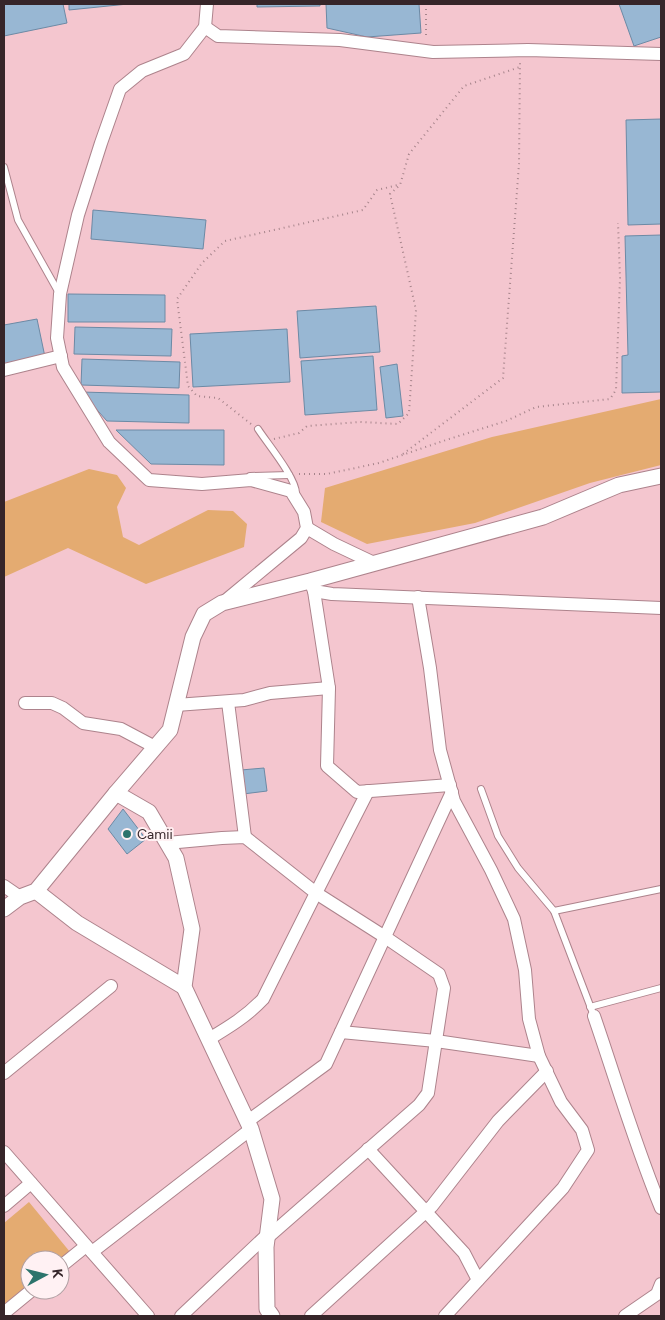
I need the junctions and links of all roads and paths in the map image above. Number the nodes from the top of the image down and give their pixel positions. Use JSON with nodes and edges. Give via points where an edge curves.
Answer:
{"nodes":[{"id":1,"x":207,"y":4,"type":"edge"},
{"id":2,"x":426,"y":4,"type":"edge"},
{"id":3,"x":205,"y":27,"type":"junction"},
{"id":4,"x":520,"y":50,"type":"junction"},
{"id":5,"x":426,"y":51,"type":"junction"},
{"id":6,"x":661,"y":54,"type":"edge"},
{"id":7,"x":520,"y":67,"type":"junction"},
{"id":8,"x":4,"y":167,"type":"edge"},
{"id":9,"x":400,"y":185,"type":"junction"},
{"id":10,"x":618,"y":223,"type":"dead end"},
{"id":11,"x":60,"y":294,"type":"junction"},
{"id":12,"x":61,"y":356,"type":"junction"},
{"id":13,"x":4,"y":370,"type":"edge"},
{"id":14,"x":258,"y":429,"type":"joint"},
{"id":15,"x":266,"y":441,"type":"junction"},
{"id":16,"x":401,"y":455,"type":"junction"},
{"id":17,"x":289,"y":475,"type":"junction"},
{"id":18,"x":661,"y":476,"type":"edge"},
{"id":19,"x":202,"y":484,"type":"junction"},
{"id":20,"x":296,"y":499,"type":"junction"},
{"id":21,"x":307,"y":528,"type":"junction"},
{"id":22,"x":374,"y":562,"type":"junction"},
{"id":23,"x":312,"y":586,"type":"junction"},
{"id":24,"x":418,"y":597,"type":"junction"},
{"id":25,"x":222,"y":603,"type":"junction"},
{"id":26,"x":661,"y":608,"type":"edge"},
{"id":27,"x":329,"y":688,"type":"junction"},
{"id":28,"x":228,"y":702,"type":"junction"},
{"id":29,"x":25,"y":703,"type":"dead end"},
{"id":30,"x":176,"y":705,"type":"junction"},
{"id":31,"x":155,"y":747,"type":"junction"},
{"id":32,"x":451,"y":789,"type":"junction"},
{"id":33,"x":481,"y":789,"type":"dead end"},
{"id":34,"x":368,"y":791,"type":"junction"},
{"id":35,"x":116,"y":793,"type":"junction"},
{"id":36,"x":245,"y":837,"type":"junction"},
{"id":37,"x":167,"y":843,"type":"junction"},
{"id":38,"x":4,"y":886,"type":"edge"},
{"id":39,"x":661,"y":889,"type":"edge"},
{"id":40,"x":36,"y":892,"type":"junction"},
{"id":41,"x":316,"y":893,"type":"junction"},
{"id":42,"x":20,"y":897,"type":"junction"},
{"id":43,"x":4,"y":909,"type":"edge"},
{"id":44,"x":554,"y":911,"type":"junction"},
{"id":45,"x":385,"y":936,"type":"junction"},
{"id":46,"x":111,"y":986,"type":"dead end"},
{"id":47,"x":184,"y":986,"type":"junction"},
{"id":48,"x":661,"y":988,"type":"edge"},
{"id":49,"x":592,"y":1012,"type":"junction"},
{"id":50,"x":341,"y":1032,"type":"junction"},
{"id":51,"x":209,"y":1039,"type":"junction"},
{"id":52,"x":436,"y":1041,"type":"junction"},
{"id":53,"x":539,"y":1056,"type":"junction"},
{"id":54,"x":547,"y":1071,"type":"junction"},
{"id":55,"x":4,"y":1073,"type":"edge"},
{"id":56,"x":249,"y":1125,"type":"junction"},
{"id":57,"x":368,"y":1149,"type":"junction"},
{"id":58,"x":4,"y":1152,"type":"edge"},
{"id":59,"x":31,"y":1183,"type":"junction"},
{"id":60,"x":4,"y":1206,"type":"edge"},
{"id":61,"x":661,"y":1208,"type":"edge"},
{"id":62,"x":426,"y":1212,"type":"junction"},
{"id":63,"x":267,"y":1236,"type":"junction"},
{"id":64,"x":89,"y":1249,"type":"junction"},
{"id":65,"x":70,"y":1261,"type":"edge"},
{"id":66,"x":478,"y":1280,"type":"junction"},
{"id":67,"x":661,"y":1284,"type":"edge"},
{"id":68,"x":20,"y":1300,"type":"edge"},
{"id":69,"x":4,"y":1313,"type":"edge"},
{"id":70,"x":148,"y":1316,"type":"edge"},
{"id":71,"x":181,"y":1316,"type":"edge"},
{"id":72,"x":272,"y":1316,"type":"edge"},
{"id":73,"x":311,"y":1316,"type":"edge"},
{"id":74,"x":445,"y":1316,"type":"edge"},
{"id":75,"x":625,"y":1316,"type":"edge"}],
"edges":[{"from":1,"to":3,"type":"street"},
{"from":2,"to":5,"type":"path"},
{"from":3,"to":5,"type":"street","via":[[218,36],[340,40]]},
{"from":3,"to":11,"type":"street","via":[[184,54],[142,71],[120,89],[78,215]]},
{"from":4,"to":5,"type":"street"},
{"from":4,"to":6,"type":"street"},
{"from":4,"to":7,"type":"path"},
{"from":7,"to":9,"type":"path","via":[[464,86],[408,154]]},
{"from":7,"to":16,"type":"path","via":[[519,164],[503,378]]},
{"from":8,"to":11,"type":"lane","via":[[18,220]]},
{"from":9,"to":14,"type":"path","via":[[377,190],[364,210],[225,242],[202,263],[177,299],[188,386],[197,396],[218,398]]},
{"from":9,"to":15,"type":"path","via":[[390,194],[416,310],[409,413],[398,424],[360,422],[307,426],[300,433]]},
{"from":10,"to":16,"type":"path","via":[[620,278],[616,390],[610,399],[536,407],[506,421]]},
{"from":11,"to":12,"type":"street","via":[[57,338]]},
{"from":12,"to":13,"type":"street"},
{"from":12,"to":19,"type":"street","via":[[63,367],[109,442],[149,480]]},
{"from":14,"to":15,"type":"lane"},
{"from":15,"to":17,"type":"lane"},
{"from":16,"to":17,"type":"path","via":[[327,474]]},
{"from":17,"to":19,"type":"lane","via":[[229,476]]},
{"from":17,"to":20,"type":"lane","via":[[296,488]]},
{"from":18,"to":22,"type":"street","via":[[619,485],[543,517]]},
{"from":19,"to":20,"type":"street","via":[[251,480],[291,491]]},
{"from":20,"to":21,"type":"street","via":[[304,512]]},
{"from":21,"to":22,"type":"street"},
{"from":21,"to":25,"type":"street","via":[[301,538]]},
{"from":22,"to":23,"type":"street"},
{"from":23,"to":24,"type":"street","via":[[332,594]]},
{"from":23,"to":25,"type":"street"},
{"from":23,"to":27,"type":"street"},
{"from":24,"to":26,"type":"street"},
{"from":24,"to":32,"type":"street","via":[[440,750]]},
{"from":25,"to":30,"type":"street","via":[[204,614],[193,637]]},
{"from":27,"to":28,"type":"street","via":[[270,693]]},
{"from":27,"to":34,"type":"street","via":[[327,766],[357,792]]},
{"from":28,"to":30,"type":"street"},
{"from":28,"to":36,"type":"street"},
{"from":29,"to":31,"type":"street","via":[[52,702],[83,723],[121,729]]},
{"from":30,"to":31,"type":"street","via":[[170,730]]},
{"from":31,"to":35,"type":"street"},
{"from":32,"to":34,"type":"street"},
{"from":32,"to":45,"type":"street"},
{"from":32,"to":53,"type":"street","via":[[454,801],[514,919],[525,970],[529,1020]]},
{"from":33,"to":44,"type":"lane","via":[[498,836],[518,868]]},
{"from":34,"to":41,"type":"street"},
{"from":35,"to":37,"type":"street","via":[[149,812]]},
{"from":35,"to":40,"type":"street"},
{"from":36,"to":37,"type":"street"},
{"from":36,"to":41,"type":"street"},
{"from":37,"to":47,"type":"street","via":[[176,858],[192,929]]},
{"from":38,"to":42,"type":"street"},
{"from":39,"to":44,"type":"lane"},
{"from":40,"to":42,"type":"street"},
{"from":40,"to":47,"type":"street","via":[[77,924]]},
{"from":41,"to":45,"type":"street"},
{"from":41,"to":51,"type":"street","via":[[263,998],[252,1011]]},
{"from":42,"to":43,"type":"street"},
{"from":44,"to":49,"type":"lane"},
{"from":45,"to":50,"type":"street"},
{"from":45,"to":52,"type":"street","via":[[439,974],[444,988]]},
{"from":46,"to":55,"type":"street"},
{"from":47,"to":51,"type":"street"},
{"from":48,"to":49,"type":"lane"},
{"from":49,"to":61,"type":"street","via":[[644,1168]]},
{"from":50,"to":52,"type":"street"},
{"from":50,"to":56,"type":"street","via":[[326,1064]]},
{"from":51,"to":56,"type":"street"},
{"from":52,"to":53,"type":"street"},
{"from":52,"to":57,"type":"street","via":[[428,1093]]},
{"from":53,"to":54,"type":"street"},
{"from":54,"to":62,"type":"street","via":[[498,1121]]},
{"from":54,"to":66,"type":"street","via":[[560,1102],[582,1130],[588,1150],[563,1188]]},
{"from":56,"to":63,"type":"street","via":[[272,1199]]},
{"from":56,"to":64,"type":"street"},
{"from":57,"to":62,"type":"street"},
{"from":57,"to":63,"type":"street"},
{"from":58,"to":59,"type":"street"},
{"from":59,"to":60,"type":"street"},
{"from":59,"to":64,"type":"street"},
{"from":62,"to":66,"type":"street","via":[[464,1253]]},
{"from":62,"to":73,"type":"street"},
{"from":63,"to":71,"type":"street"},
{"from":63,"to":72,"type":"street","via":[[267,1309]]},
{"from":64,"to":65,"type":"street"},
{"from":64,"to":70,"type":"street"},
{"from":66,"to":74,"type":"street"},
{"from":67,"to":75,"type":"street","via":[[657,1294]]},
{"from":68,"to":69,"type":"street"}]}
